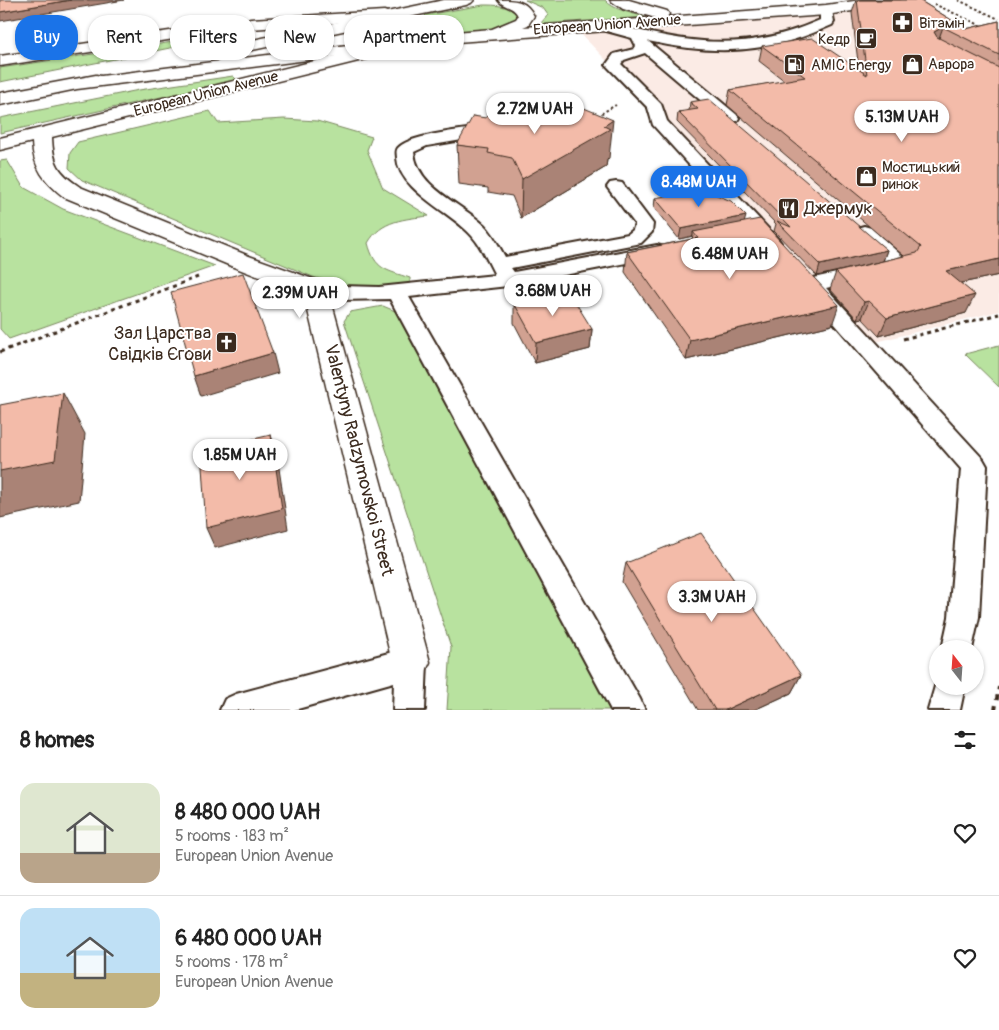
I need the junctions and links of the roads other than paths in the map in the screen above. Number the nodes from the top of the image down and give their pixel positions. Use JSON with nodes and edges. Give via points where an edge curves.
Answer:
{"nodes":[{"id":1,"x":466,"y":0,"type":"edge"},
{"id":2,"x":506,"y":0,"type":"edge"},
{"id":3,"x":618,"y":0,"type":"edge"},
{"id":4,"x":892,"y":0,"type":"edge"},
{"id":5,"x":407,"y":11,"type":"junction"},
{"id":6,"x":389,"y":15,"type":"edge"},
{"id":7,"x":404,"y":15,"type":"edge"},
{"id":8,"x":827,"y":16,"type":"junction"},
{"id":9,"x":344,"y":18,"type":"edge"},
{"id":10,"x":715,"y":18,"type":"junction"},
{"id":11,"x":344,"y":25,"type":"edge"},
{"id":12,"x":604,"y":26,"type":"junction"},
{"id":13,"x":488,"y":33,"type":"junction"},
{"id":14,"x":464,"y":36,"type":"edge"},
{"id":15,"x":640,"y":41,"type":"junction"},
{"id":16,"x":344,"y":51,"type":"edge"},
{"id":17,"x":344,"y":59,"type":"edge"},
{"id":18,"x":0,"y":61,"type":"edge"},
{"id":19,"x":78,"y":84,"type":"junction"},
{"id":20,"x":0,"y":100,"type":"edge"},
{"id":21,"x":742,"y":127,"type":"edge"},
{"id":22,"x":510,"y":128,"type":"edge"},
{"id":23,"x":42,"y":134,"type":"junction"},
{"id":24,"x":0,"y":144,"type":"edge"},
{"id":25,"x":616,"y":187,"type":"dead end"},
{"id":26,"x":834,"y":205,"type":"edge"},
{"id":27,"x":672,"y":248,"type":"edge"},
{"id":28,"x":798,"y":271,"type":"junction"},
{"id":29,"x":503,"y":272,"type":"junction"},
{"id":30,"x":315,"y":289,"type":"junction"},
{"id":31,"x":396,"y":292,"type":"junction"},
{"id":32,"x":959,"y":640,"type":"edge"},
{"id":33,"x":411,"y":662,"type":"junction"},
{"id":34,"x":947,"y":695,"type":"edge"},
{"id":35,"x":236,"y":710,"type":"edge"},
{"id":36,"x":409,"y":710,"type":"edge"},
{"id":37,"x":629,"y":710,"type":"edge"},
{"id":38,"x":944,"y":710,"type":"edge"}],
"edges":[{"from":1,"to":5,"type":"main road","name":"European Union Avenue"},
{"from":2,"to":13,"type":"main road","via":[[524,9],[526,16],[511,28]]},
{"from":3,"to":10,"type":"main road","via":[[655,14]]},
{"from":4,"to":8,"type":"main road","name":"European Union Avenue"},
{"from":5,"to":6,"type":"main road","name":"European Union Avenue"},
{"from":5,"to":7,"type":"main road"},
{"from":8,"to":10,"type":"main road","name":"European Union Avenue"},
{"from":8,"to":15,"type":"lane","via":[[826,32],[819,39],[790,49],[739,56],[700,46]]},
{"from":9,"to":18,"type":"main road","via":[[200,30]]},
{"from":10,"to":12,"type":"main road","name":"European Union Avenue"},
{"from":11,"to":19,"type":"main road","name":"European Union Avenue"},
{"from":12,"to":13,"type":"main road","name":"European Union Avenue"},
{"from":12,"to":15,"type":"lane"},
{"from":13,"to":14,"type":"main road","name":"European Union Avenue"},
{"from":15,"to":21,"type":"lane"},
{"from":15,"to":28,"type":"lane","via":[[639,52],[619,57],[613,66],[656,107],[659,122],[750,232]]},
{"from":16,"to":19,"type":"main road","name":"European Union Avenue"},
{"from":17,"to":23,"type":"main road","name":"European Union Avenue"},
{"from":19,"to":20,"type":"main road","name":"European Union Avenue"},
{"from":22,"to":29,"type":"lane","via":[[423,142],[406,150],[404,157],[412,174],[478,231]]},
{"from":23,"to":24,"type":"main road","name":"European Union Avenue"},
{"from":23,"to":30,"type":"main road","via":[[45,166],[55,180],[72,192]]},
{"from":25,"to":29,"type":"lane","via":[[644,224],[642,232],[634,239]]},
{"from":26,"to":28,"type":"lane","via":[[902,265]]},
{"from":27,"to":29,"type":"lane"},
{"from":28,"to":32,"type":"lane","via":[[974,466],[964,617]]},
{"from":29,"to":31,"type":"lane"},
{"from":30,"to":31,"type":"lane","via":[[340,293]]},
{"from":30,"to":33,"type":"main road","name":"Valentyny Radzymovskoi Street"},
{"from":31,"to":37,"type":"lane"},
{"from":33,"to":35,"type":"lane"},
{"from":33,"to":36,"type":"lane"},
{"from":34,"to":38,"type":"lane"}]}
